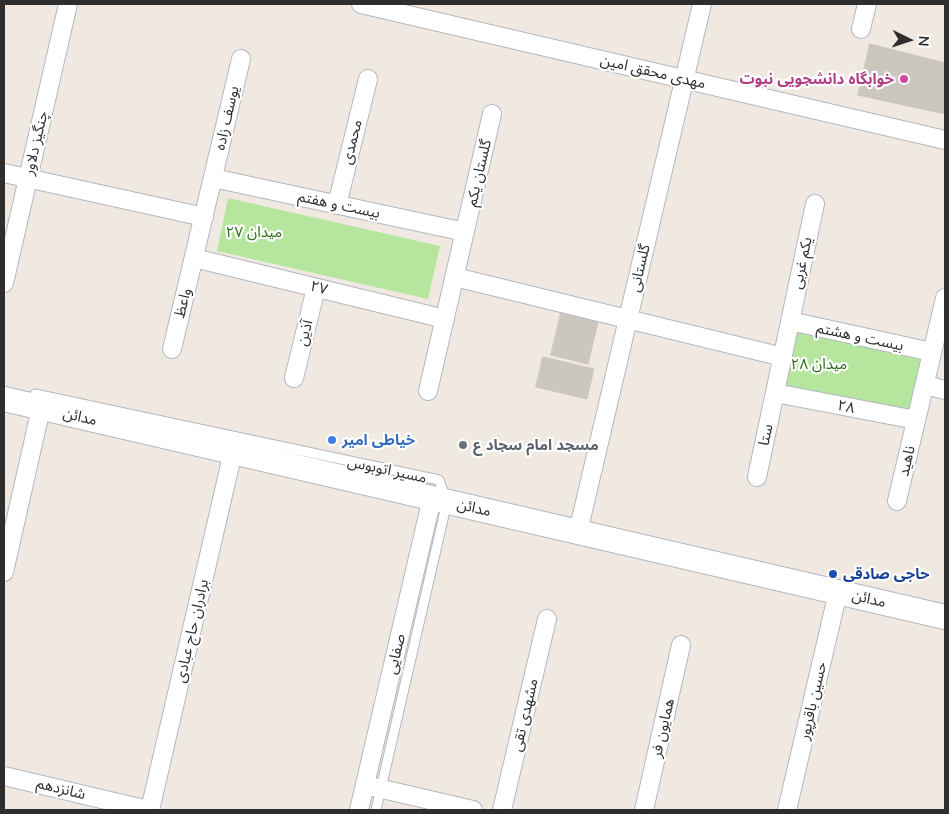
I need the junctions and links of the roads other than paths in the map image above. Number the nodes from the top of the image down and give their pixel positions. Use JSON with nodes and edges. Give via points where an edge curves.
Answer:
{"nodes":[{"id":1,"x":68,"y":4,"type":"edge"},
{"id":2,"x":360,"y":4,"type":"edge"},
{"id":3,"x":702,"y":4,"type":"edge"},
{"id":4,"x":867,"y":4,"type":"edge"},
{"id":5,"x":861,"y":29,"type":"dead end"},
{"id":6,"x":242,"y":59,"type":"dead end"},
{"id":7,"x":368,"y":79,"type":"dead end"},
{"id":8,"x":684,"y":79,"type":"junction"},
{"id":9,"x":492,"y":114,"type":"dead end"},
{"id":10,"x":945,"y":140,"type":"edge"},
{"id":11,"x":4,"y":174,"type":"edge"},
{"id":12,"x":213,"y":178,"type":"junction"},
{"id":13,"x":28,"y":179,"type":"junction"},
{"id":14,"x":815,"y":204,"type":"dead end"},
{"id":15,"x":337,"y":205,"type":"junction"},
{"id":16,"x":204,"y":217,"type":"junction"},
{"id":17,"x":465,"y":232,"type":"junction"},
{"id":18,"x":194,"y":258,"type":"junction"},
{"id":19,"x":455,"y":277,"type":"junction"},
{"id":20,"x":4,"y":283,"type":"edge"},
{"id":21,"x":316,"y":288,"type":"junction"},
{"id":22,"x":945,"y":298,"type":"edge"},
{"id":23,"x":445,"y":319,"type":"junction"},
{"id":24,"x":628,"y":319,"type":"junction"},
{"id":25,"x":790,"y":321,"type":"junction"},
{"id":26,"x":172,"y":349,"type":"dead end"},
{"id":27,"x":932,"y":352,"type":"junction"},
{"id":28,"x":783,"y":356,"type":"junction"},
{"id":29,"x":294,"y":378,"type":"dead end"},
{"id":30,"x":925,"y":385,"type":"junction"},
{"id":31,"x":945,"y":390,"type":"edge"},
{"id":32,"x":428,"y":391,"type":"dead end"},
{"id":33,"x":775,"y":393,"type":"junction"},
{"id":34,"x":13,"y":396,"type":"edge"},
{"id":35,"x":41,"y":408,"type":"junction"},
{"id":36,"x":916,"y":420,"type":"junction"},
{"id":37,"x":233,"y":452,"type":"junction"},
{"id":38,"x":757,"y":477,"type":"dead end"},
{"id":39,"x":439,"y":500,"type":"junction"},
{"id":40,"x":897,"y":501,"type":"dead end"},
{"id":41,"x":578,"y":532,"type":"junction"},
{"id":42,"x":4,"y":572,"type":"edge"},
{"id":43,"x":838,"y":592,"type":"junction"},
{"id":44,"x":945,"y":616,"type":"edge"},
{"id":45,"x":547,"y":619,"type":"dead end"},
{"id":46,"x":681,"y":645,"type":"dead end"},
{"id":47,"x":4,"y":776,"type":"edge"},
{"id":48,"x":373,"y":787,"type":"junction"},
{"id":49,"x":149,"y":810,"type":"edge"},
{"id":50,"x":359,"y":810,"type":"edge"},
{"id":51,"x":376,"y":810,"type":"edge"},
{"id":52,"x":473,"y":810,"type":"edge"},
{"id":53,"x":502,"y":810,"type":"edge"},
{"id":54,"x":644,"y":810,"type":"edge"},
{"id":55,"x":787,"y":810,"type":"edge"}],
"edges":[{"from":1,"to":13,"type":"street","name":"چنگیز دلاور"},
{"from":2,"to":8,"type":"street","name":"مهدی محقق امین"},
{"from":3,"to":8,"type":"street","name":"گلستانی"},
{"from":4,"to":5,"type":"street"},
{"from":6,"to":12,"type":"street","name":"یوسف زاده"},
{"from":7,"to":15,"type":"street","name":"محمدی"},
{"from":8,"to":10,"type":"street","name":"مهدی محقق امین"},
{"from":8,"to":24,"type":"street","name":"گلستانی"},
{"from":9,"to":17,"type":"street","name":"گلستان یکم"},
{"from":11,"to":13,"type":"street"},
{"from":12,"to":15,"type":"street","name":"بیست و هفتم"},
{"from":12,"to":16,"type":"street","name":"یوسف زاده"},
{"from":13,"to":16,"type":"street"},
{"from":13,"to":20,"type":"street","name":"چنگیز دلاور"},
{"from":14,"to":25,"type":"street","name":"یکم غربی"},
{"from":15,"to":17,"type":"street","name":"بیست و هفتم"},
{"from":16,"to":18,"type":"street","name":"واعظ"},
{"from":17,"to":19,"type":"street","name":"گلستان یکم"},
{"from":18,"to":21,"type":"street","name":"۲۷"},
{"from":18,"to":26,"type":"street","name":"واعظ"},
{"from":19,"to":23,"type":"street","name":"گلستان یکم"},
{"from":19,"to":24,"type":"street"},
{"from":21,"to":23,"type":"street","name":"۲۷"},
{"from":21,"to":29,"type":"street","name":"آذین"},
{"from":22,"to":27,"type":"street"},
{"from":23,"to":32,"type":"street","name":"گلستان یکم"},
{"from":24,"to":28,"type":"street"},
{"from":24,"to":41,"type":"street","name":"گلستانی"},
{"from":25,"to":27,"type":"street","name":"بیست و هشتم"},
{"from":25,"to":28,"type":"street"},
{"from":27,"to":30,"type":"street"},
{"from":28,"to":33,"type":"street"},
{"from":30,"to":31,"type":"street"},
{"from":30,"to":36,"type":"street"},
{"from":33,"to":36,"type":"street","name":"۲۸"},
{"from":33,"to":38,"type":"street","name":"ستا"},
{"from":34,"to":35,"type":"main road","name":"مدائن"},
{"from":34,"to":39,"type":"lane","name":"مسیر اتوبوس","via":[[440,480]]},
{"from":35,"to":37,"type":"main road","name":"مدائن"},
{"from":35,"to":42,"type":"street"},
{"from":36,"to":40,"type":"street","name":"ناهید"},
{"from":37,"to":39,"type":"main road","name":"مدائن"},
{"from":37,"to":49,"type":"street","name":"برادران حاج عبادی"},
{"from":39,"to":41,"type":"main road","name":"مدائن"},
{"from":39,"to":48,"type":"street","name":"صفایی"},
{"from":41,"to":43,"type":"main road","name":"مدائن"},
{"from":43,"to":44,"type":"main road","name":"مدائن"},
{"from":43,"to":55,"type":"street","name":"حسین باقرپور"},
{"from":45,"to":53,"type":"street","name":"مشهدی تقی"},
{"from":46,"to":54,"type":"street","name":"همایون فر"},
{"from":47,"to":49,"type":"street","name":"شانزدهم"},
{"from":48,"to":50,"type":"street","name":"صفایی"},
{"from":48,"to":51,"type":"lane"},
{"from":48,"to":52,"type":"street"}]}
